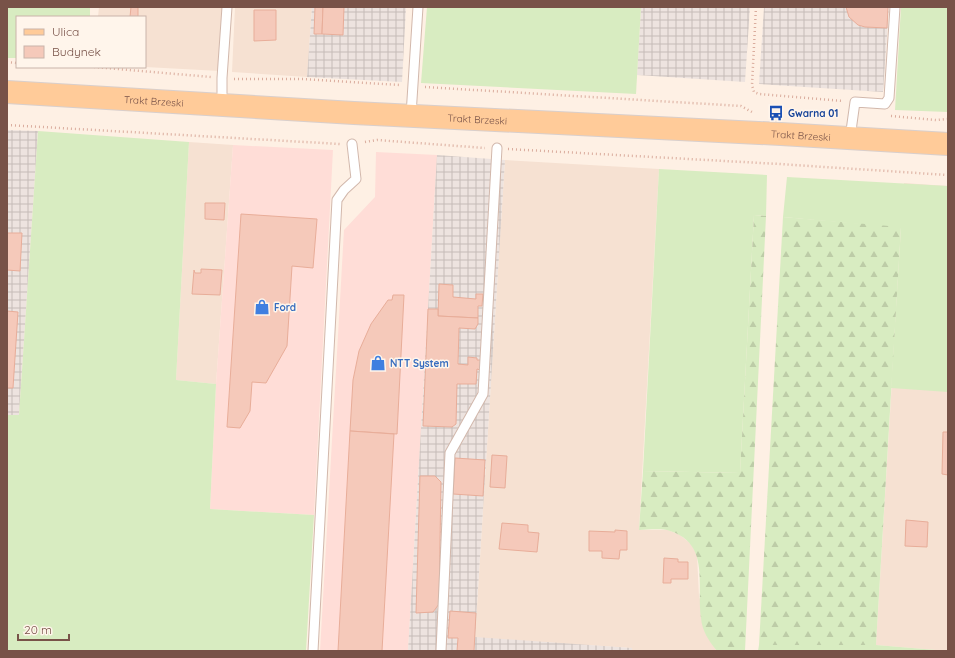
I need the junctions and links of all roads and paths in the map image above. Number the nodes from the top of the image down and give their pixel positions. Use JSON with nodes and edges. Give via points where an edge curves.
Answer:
{"nodes":[{"id":1,"x":227,"y":7,"type":"edge"},
{"id":2,"x":418,"y":7,"type":"edge"},
{"id":3,"x":756,"y":7,"type":"edge"},
{"id":4,"x":895,"y":7,"type":"edge"},
{"id":5,"x":106,"y":68,"type":"edge"},
{"id":6,"x":222,"y":78,"type":"junction"},
{"id":7,"x":413,"y":86,"type":"junction"},
{"id":8,"x":7,"y":92,"type":"edge"},
{"id":9,"x":855,"y":102,"type":"junction"},
{"id":10,"x":222,"y":105,"type":"junction"},
{"id":11,"x":411,"y":115,"type":"junction"},
{"id":12,"x":756,"y":115,"type":"dead end"},
{"id":13,"x":884,"y":115,"type":"dead end"},
{"id":14,"x":948,"y":119,"type":"edge"},
{"id":15,"x":7,"y":125,"type":"edge"},
{"id":16,"x":850,"y":138,"type":"junction"},
{"id":17,"x":352,"y":144,"type":"junction"},
{"id":18,"x":948,"y":144,"type":"edge"},
{"id":19,"x":497,"y":148,"type":"junction"},
{"id":20,"x":948,"y":175,"type":"edge"},
{"id":21,"x":312,"y":651,"type":"edge"},
{"id":22,"x":441,"y":651,"type":"edge"}],
"edges":[{"from":1,"to":6,"type":"lane"},
{"from":2,"to":7,"type":"lane"},
{"from":3,"to":9,"type":"path","via":[[752,85],[754,92]]},
{"from":4,"to":9,"type":"lane","via":[[889,98],[885,104]]},
{"from":5,"to":6,"type":"path"},
{"from":6,"to":7,"type":"path","via":[[303,79]]},
{"from":6,"to":10,"type":"lane"},
{"from":7,"to":11,"type":"lane"},
{"from":7,"to":12,"type":"path","via":[[741,106]]},
{"from":8,"to":10,"type":"main road","name":"Trakt Brzeski"},
{"from":9,"to":16,"type":"lane"},
{"from":10,"to":11,"type":"main road","name":"Trakt Brzeski"},
{"from":11,"to":16,"type":"main road","name":"Trakt Brzeski"},
{"from":13,"to":14,"type":"path"},
{"from":15,"to":17,"type":"path"},
{"from":16,"to":18,"type":"main road","name":"Trakt Brzeski"},
{"from":17,"to":19,"type":"path","via":[[377,140]]},
{"from":17,"to":21,"type":"lane","via":[[356,179],[337,200]]},
{"from":19,"to":20,"type":"path"},
{"from":19,"to":22,"type":"lane","via":[[483,394],[450,453]]}]}
